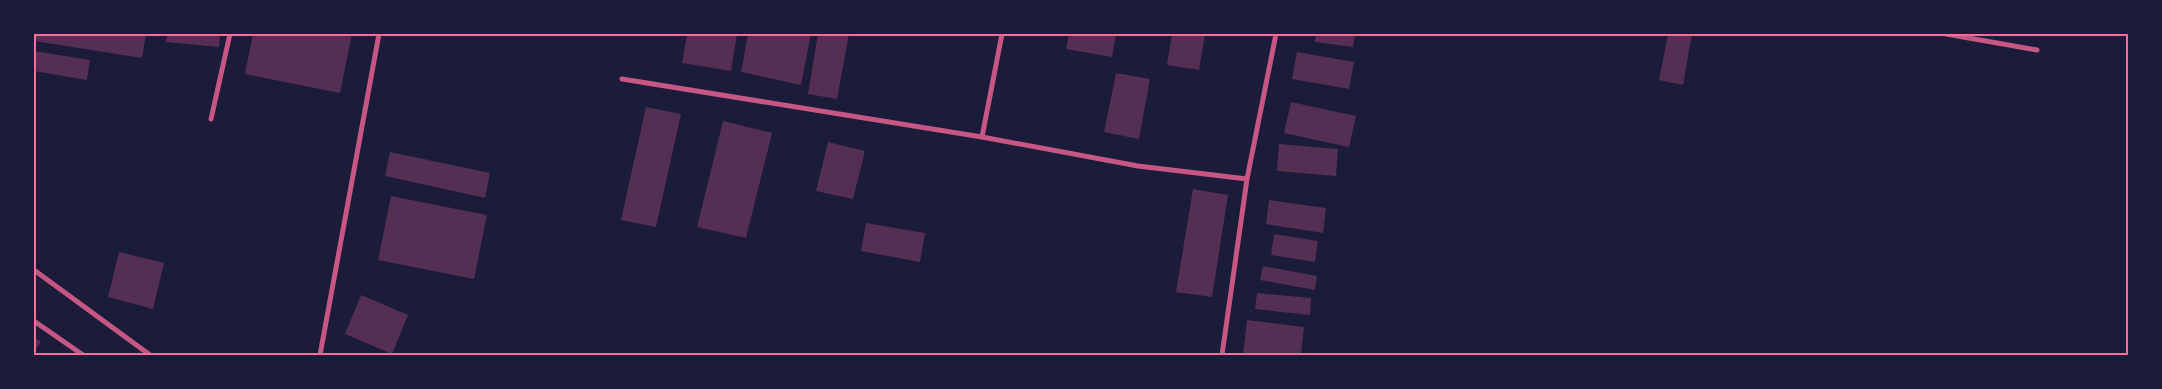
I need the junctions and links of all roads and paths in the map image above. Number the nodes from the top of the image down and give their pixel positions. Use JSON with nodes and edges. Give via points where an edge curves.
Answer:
{"nodes":[{"id":1,"x":230,"y":34,"type":"edge"},
{"id":2,"x":379,"y":34,"type":"edge"},
{"id":3,"x":1002,"y":34,"type":"edge"},
{"id":4,"x":1276,"y":34,"type":"edge"},
{"id":5,"x":1946,"y":34,"type":"edge"},
{"id":6,"x":2037,"y":50,"type":"dead end"},
{"id":7,"x":622,"y":79,"type":"dead end"},
{"id":8,"x":211,"y":119,"type":"dead end"},
{"id":9,"x":982,"y":137,"type":"junction"},
{"id":10,"x":1247,"y":179,"type":"junction"},
{"id":11,"x":34,"y":270,"type":"edge"},
{"id":12,"x":34,"y":321,"type":"edge"},
{"id":13,"x":82,"y":355,"type":"edge"},
{"id":14,"x":150,"y":355,"type":"edge"},
{"id":15,"x":320,"y":355,"type":"edge"},
{"id":16,"x":1222,"y":355,"type":"edge"}],
"edges":[{"from":1,"to":8,"type":"street"},
{"from":2,"to":15,"type":"street"},
{"from":3,"to":9,"type":"street"},
{"from":4,"to":10,"type":"street"},
{"from":5,"to":6,"type":"street"},
{"from":7,"to":9,"type":"street"},
{"from":9,"to":10,"type":"street","via":[[1138,166]]},
{"from":10,"to":16,"type":"street"},
{"from":11,"to":14,"type":"street"},
{"from":12,"to":13,"type":"street"}]}
